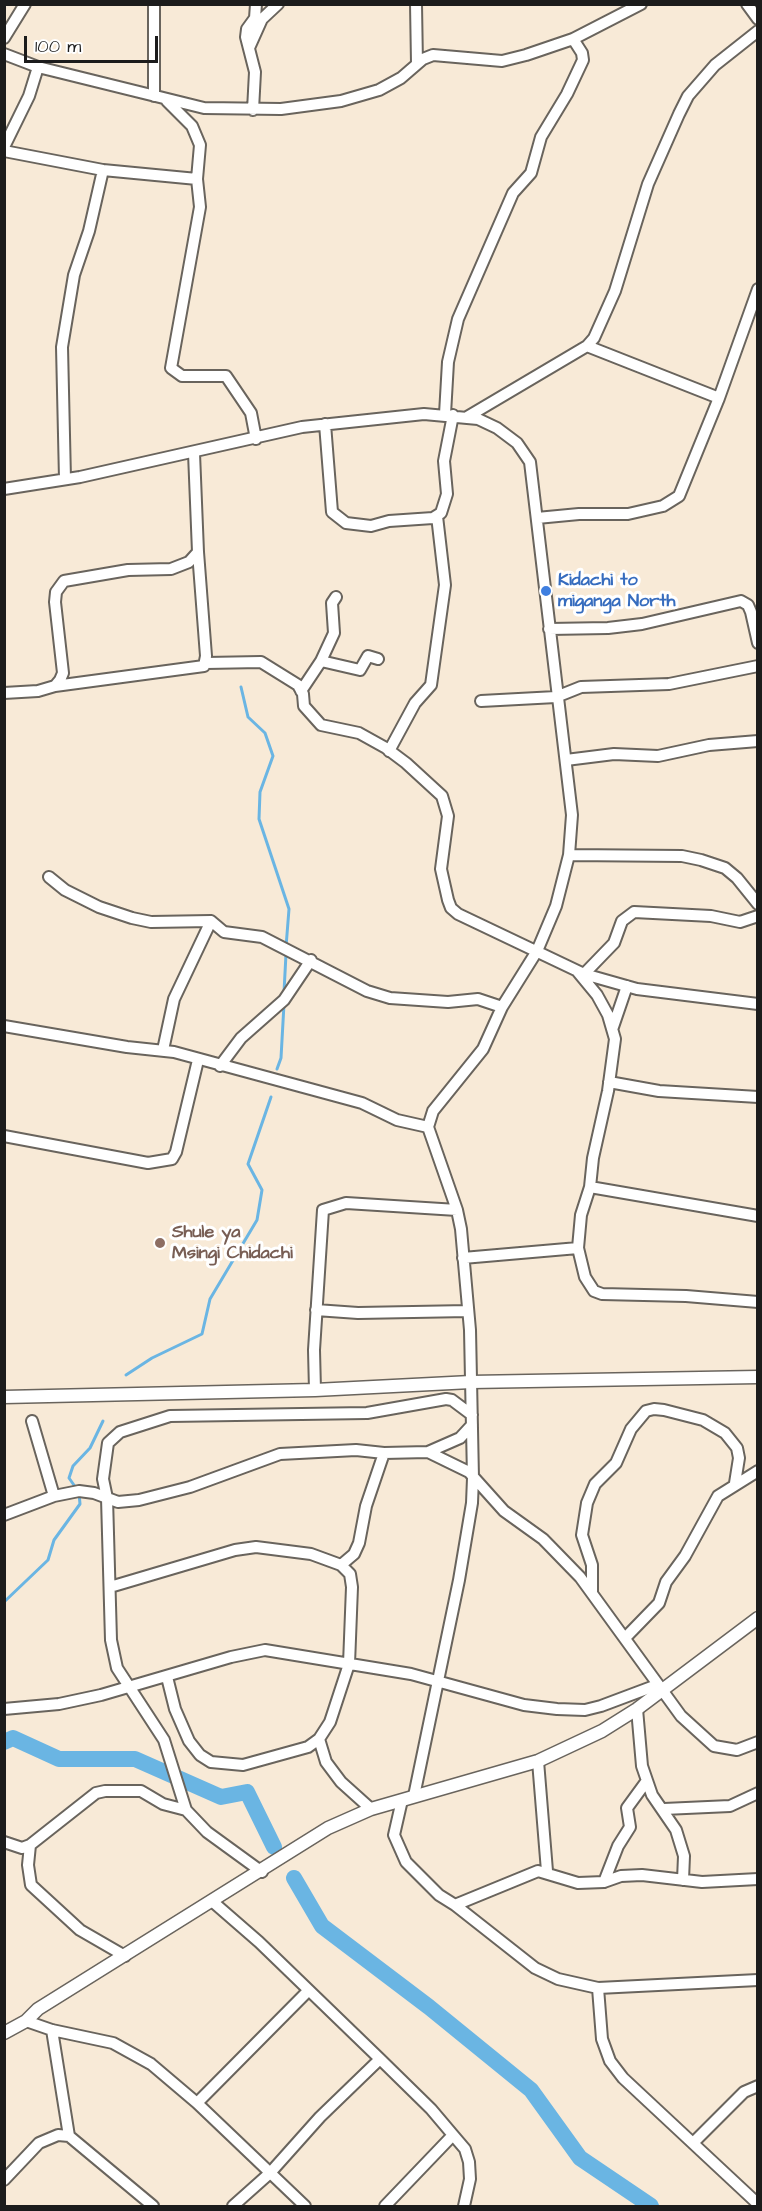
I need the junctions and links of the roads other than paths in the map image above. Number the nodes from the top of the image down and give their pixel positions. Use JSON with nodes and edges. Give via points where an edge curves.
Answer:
{"nodes":[{"id":1,"x":25,"y":4,"type":"edge"},
{"id":2,"x":153,"y":4,"type":"edge"},
{"id":3,"x":256,"y":4,"type":"edge"},
{"id":4,"x":278,"y":4,"type":"edge"},
{"id":5,"x":416,"y":4,"type":"edge"},
{"id":6,"x":747,"y":4,"type":"edge"},
{"id":7,"x":636,"y":6,"type":"edge"},
{"id":8,"x":758,"y":19,"type":"edge"},
{"id":9,"x":758,"y":31,"type":"edge"},
{"id":10,"x":4,"y":38,"type":"edge"},
{"id":11,"x":573,"y":39,"type":"junction"},
{"id":12,"x":249,"y":48,"type":"junction"},
{"id":13,"x":4,"y":54,"type":"edge"},
{"id":14,"x":417,"y":64,"type":"junction"},
{"id":15,"x":38,"y":67,"type":"junction"},
{"id":16,"x":154,"y":96,"type":"junction"},
{"id":17,"x":166,"y":100,"type":"junction"},
{"id":18,"x":253,"y":110,"type":"junction"},
{"id":19,"x":4,"y":149,"type":"edge"},
{"id":20,"x":103,"y":170,"type":"junction"},
{"id":21,"x":196,"y":179,"type":"junction"},
{"id":22,"x":758,"y":289,"type":"edge"},
{"id":23,"x":587,"y":346,"type":"junction"},
{"id":24,"x":719,"y":398,"type":"junction"},
{"id":25,"x":449,"y":414,"type":"junction"},
{"id":26,"x":467,"y":417,"type":"junction"},
{"id":27,"x":325,"y":424,"type":"junction"},
{"id":28,"x":256,"y":439,"type":"junction"},
{"id":29,"x":194,"y":453,"type":"junction"},
{"id":30,"x":65,"y":479,"type":"junction"},
{"id":31,"x":4,"y":489,"type":"edge"},
{"id":32,"x":438,"y":516,"type":"junction"},
{"id":33,"x":537,"y":518,"type":"junction"},
{"id":34,"x":198,"y":552,"type":"junction"},
{"id":35,"x":336,"y":597,"type":"dead end"},
{"id":36,"x":549,"y":629,"type":"junction"},
{"id":37,"x":758,"y":643,"type":"edge"},
{"id":38,"x":378,"y":659,"type":"dead end"},
{"id":39,"x":321,"y":661,"type":"junction"},
{"id":40,"x":206,"y":663,"type":"junction"},
{"id":41,"x":758,"y":666,"type":"edge"},
{"id":42,"x":55,"y":686,"type":"junction"},
{"id":43,"x":301,"y":690,"type":"junction"},
{"id":44,"x":4,"y":693,"type":"edge"},
{"id":45,"x":556,"y":697,"type":"junction"},
{"id":46,"x":481,"y":701,"type":"dead end"},
{"id":47,"x":758,"y":741,"type":"edge"},
{"id":48,"x":389,"y":751,"type":"junction"},
{"id":49,"x":566,"y":760,"type":"junction"},
{"id":50,"x":569,"y":855,"type":"junction"},
{"id":51,"x":49,"y":877,"type":"dead end"},
{"id":52,"x":758,"y":904,"type":"edge"},
{"id":53,"x":758,"y":916,"type":"edge"},
{"id":54,"x":211,"y":921,"type":"junction"},
{"id":55,"x":537,"y":951,"type":"junction"},
{"id":56,"x":311,"y":960,"type":"junction"},
{"id":57,"x":581,"y":973,"type":"junction"},
{"id":58,"x":627,"y":986,"type":"junction"},
{"id":59,"x":758,"y":1004,"type":"edge"},
{"id":60,"x":502,"y":1007,"type":"junction"},
{"id":61,"x":613,"y":1027,"type":"junction"},
{"id":62,"x":7,"y":1028,"type":"edge"},
{"id":63,"x":163,"y":1050,"type":"junction"},
{"id":64,"x":198,"y":1060,"type":"junction"},
{"id":65,"x":220,"y":1066,"type":"junction"},
{"id":66,"x":609,"y":1082,"type":"junction"},
{"id":67,"x":758,"y":1097,"type":"edge"},
{"id":68,"x":428,"y":1127,"type":"junction"},
{"id":69,"x":4,"y":1136,"type":"edge"},
{"id":70,"x":590,"y":1187,"type":"junction"},
{"id":71,"x":457,"y":1210,"type":"junction"},
{"id":72,"x":758,"y":1216,"type":"edge"},
{"id":73,"x":578,"y":1248,"type":"junction"},
{"id":74,"x":463,"y":1258,"type":"junction"},
{"id":75,"x":758,"y":1302,"type":"edge"},
{"id":76,"x":316,"y":1310,"type":"junction"},
{"id":77,"x":468,"y":1311,"type":"junction"},
{"id":78,"x":758,"y":1377,"type":"edge"},
{"id":79,"x":471,"y":1382,"type":"junction"},
{"id":80,"x":315,"y":1390,"type":"junction"},
{"id":81,"x":4,"y":1397,"type":"edge"},
{"id":82,"x":472,"y":1420,"type":"junction"},
{"id":83,"x":33,"y":1421,"type":"dead end"},
{"id":84,"x":428,"y":1452,"type":"junction"},
{"id":85,"x":384,"y":1453,"type":"junction"},
{"id":86,"x":758,"y":1471,"type":"edge"},
{"id":87,"x":473,"y":1478,"type":"junction"},
{"id":88,"x":735,"y":1483,"type":"junction"},
{"id":89,"x":54,"y":1496,"type":"junction"},
{"id":90,"x":107,"y":1498,"type":"junction"},
{"id":91,"x":5,"y":1514,"type":"edge"},
{"id":92,"x":341,"y":1565,"type":"junction"},
{"id":93,"x":110,"y":1587,"type":"junction"},
{"id":94,"x":592,"y":1593,"type":"junction"},
{"id":95,"x":758,"y":1618,"type":"edge"},
{"id":96,"x":626,"y":1637,"type":"junction"},
{"id":97,"x":349,"y":1664,"type":"junction"},
{"id":98,"x":167,"y":1677,"type":"junction"},
{"id":99,"x":439,"y":1681,"type":"junction"},
{"id":100,"x":659,"y":1687,"type":"junction"},
{"id":101,"x":130,"y":1688,"type":"junction"},
{"id":102,"x":638,"y":1708,"type":"junction"},
{"id":103,"x":4,"y":1709,"type":"edge"},
{"id":104,"x":319,"y":1739,"type":"junction"},
{"id":105,"x":758,"y":1742,"type":"edge"},
{"id":106,"x":538,"y":1761,"type":"junction"},
{"id":107,"x":646,"y":1782,"type":"junction"},
{"id":108,"x":758,"y":1793,"type":"edge"},
{"id":109,"x":408,"y":1798,"type":"junction"},
{"id":110,"x":371,"y":1809,"type":"junction"},
{"id":111,"x":664,"y":1809,"type":"junction"},
{"id":112,"x":186,"y":1810,"type":"junction"},
{"id":113,"x":4,"y":1842,"type":"edge"},
{"id":114,"x":30,"y":1845,"type":"junction"},
{"id":115,"x":547,"y":1871,"type":"junction"},
{"id":116,"x":262,"y":1872,"type":"junction"},
{"id":117,"x":758,"y":1879,"type":"edge"},
{"id":118,"x":683,"y":1880,"type":"junction"},
{"id":119,"x":604,"y":1882,"type":"junction"},
{"id":120,"x":213,"y":1902,"type":"junction"},
{"id":121,"x":455,"y":1905,"type":"junction"},
{"id":122,"x":125,"y":1956,"type":"junction"},
{"id":123,"x":758,"y":1980,"type":"edge"},
{"id":124,"x":598,"y":1988,"type":"junction"},
{"id":125,"x":308,"y":1990,"type":"junction"},
{"id":126,"x":26,"y":2021,"type":"junction"},
{"id":127,"x":52,"y":2030,"type":"junction"},
{"id":128,"x":4,"y":2033,"type":"edge"},
{"id":129,"x":380,"y":2059,"type":"junction"},
{"id":130,"x":758,"y":2086,"type":"edge"},
{"id":131,"x":197,"y":2103,"type":"junction"},
{"id":132,"x":453,"y":2135,"type":"junction"},
{"id":133,"x":69,"y":2136,"type":"junction"},
{"id":134,"x":693,"y":2144,"type":"junction"},
{"id":135,"x":270,"y":2173,"type":"junction"},
{"id":136,"x":4,"y":2180,"type":"edge"},
{"id":137,"x":758,"y":2204,"type":"edge"},
{"id":138,"x":153,"y":2206,"type":"edge"},
{"id":139,"x":233,"y":2206,"type":"edge"},
{"id":140,"x":305,"y":2206,"type":"edge"},
{"id":141,"x":385,"y":2206,"type":"edge"},
{"id":142,"x":464,"y":2206,"type":"edge"}],
"edges":[{"from":1,"to":10,"type":"street"},
{"from":2,"to":16,"type":"street"},
{"from":3,"to":12,"type":"street","via":[[255,18],[246,30]]},
{"from":4,"to":12,"type":"street","via":[[262,19]]},
{"from":5,"to":14,"type":"street"},
{"from":6,"to":8,"type":"street"},
{"from":7,"to":11,"type":"street"},
{"from":9,"to":23,"type":"street","via":[[716,65],[684,105],[648,184],[603,322]]},
{"from":11,"to":14,"type":"street","via":[[502,61],[433,55]]},
{"from":11,"to":25,"type":"street","via":[[582,53],[580,67],[542,137],[531,173],[513,193],[458,319],[448,362]]},
{"from":12,"to":18,"type":"street","via":[[255,72]]},
{"from":13,"to":15,"type":"street"},
{"from":14,"to":18,"type":"street","via":[[389,86],[362,96]]},
{"from":15,"to":16,"type":"street"},
{"from":15,"to":19,"type":"street"},
{"from":16,"to":17,"type":"street"},
{"from":17,"to":18,"type":"street","via":[[216,110]]},
{"from":17,"to":21,"type":"street","via":[[198,137]]},
{"from":19,"to":20,"type":"street"},
{"from":20,"to":21,"type":"street"},
{"from":20,"to":30,"type":"street","via":[[74,275],[62,347]]},
{"from":21,"to":28,"type":"street","via":[[200,207],[171,368],[182,376],[226,376],[251,413]]},
{"from":22,"to":24,"type":"street"},
{"from":23,"to":24,"type":"street"},
{"from":23,"to":26,"type":"street"},
{"from":24,"to":33,"type":"street","via":[[680,496],[663,506],[628,514]]},
{"from":25,"to":26,"type":"street"},
{"from":25,"to":27,"type":"street"},
{"from":25,"to":32,"type":"street","via":[[444,461],[447,494]]},
{"from":26,"to":33,"type":"street","via":[[497,428],[517,443],[530,462]]},
{"from":27,"to":28,"type":"street"},
{"from":27,"to":32,"type":"street","via":[[332,512],[339,520],[371,526]]},
{"from":28,"to":29,"type":"street"},
{"from":29,"to":30,"type":"street"},
{"from":29,"to":34,"type":"street"},
{"from":30,"to":31,"type":"street"},
{"from":32,"to":48,"type":"street","via":[[445,585],[431,685],[415,703]]},
{"from":33,"to":36,"type":"street"},
{"from":34,"to":40,"type":"street"},
{"from":34,"to":42,"type":"street","via":[[189,562],[171,569],[128,570],[64,581],[56,592],[55,602],[63,673]]},
{"from":35,"to":39,"type":"street","via":[[332,603],[334,633]]},
{"from":36,"to":37,"type":"street","via":[[608,628],[659,621],[741,601],[751,612]]},
{"from":36,"to":45,"type":"street"},
{"from":38,"to":39,"type":"street","via":[[368,656],[360,670]]},
{"from":39,"to":43,"type":"street"},
{"from":40,"to":42,"type":"street","via":[[197,669]]},
{"from":40,"to":43,"type":"street","via":[[261,662]]},
{"from":41,"to":45,"type":"street","via":[[669,684],[581,687]]},
{"from":42,"to":44,"type":"street"},
{"from":43,"to":48,"type":"street","via":[[304,706],[321,725],[359,733]]},
{"from":45,"to":46,"type":"street"},
{"from":45,"to":49,"type":"street"},
{"from":47,"to":49,"type":"street","via":[[709,745],[658,756],[614,754]]},
{"from":48,"to":55,"type":"street","via":[[442,796],[448,816],[441,869],[451,908]]},
{"from":49,"to":50,"type":"street","via":[[572,815]]},
{"from":50,"to":52,"type":"street","via":[[682,856],[701,860],[724,868],[737,878]]},
{"from":50,"to":55,"type":"street","via":[[556,906]]},
{"from":51,"to":54,"type":"street","via":[[99,907],[132,918],[151,922]]},
{"from":53,"to":57,"type":"street","via":[[740,922],[711,916],[634,912],[622,921],[614,943]]},
{"from":54,"to":56,"type":"street","via":[[224,932],[262,937]]},
{"from":54,"to":63,"type":"street","via":[[174,999]]},
{"from":55,"to":57,"type":"street"},
{"from":55,"to":60,"type":"street"},
{"from":56,"to":60,"type":"street","via":[[367,991],[390,998],[448,1002],[478,999]]},
{"from":56,"to":65,"type":"street","via":[[284,1000],[250,1028]]},
{"from":57,"to":58,"type":"street"},
{"from":57,"to":61,"type":"street"},
{"from":58,"to":59,"type":"street"},
{"from":58,"to":61,"type":"street"},
{"from":60,"to":68,"type":"street","via":[[483,1049],[433,1111]]},
{"from":61,"to":66,"type":"street"},
{"from":62,"to":63,"type":"street"},
{"from":63,"to":64,"type":"street"},
{"from":64,"to":65,"type":"street"},
{"from":64,"to":69,"type":"street","via":[[172,1159],[148,1163]]},
{"from":65,"to":68,"type":"street","via":[[362,1103],[397,1120]]},
{"from":66,"to":67,"type":"street","via":[[659,1091]]},
{"from":66,"to":70,"type":"street"},
{"from":68,"to":71,"type":"street"},
{"from":70,"to":72,"type":"street"},
{"from":70,"to":73,"type":"street","via":[[581,1215]]},
{"from":71,"to":74,"type":"street"},
{"from":71,"to":76,"type":"street","via":[[346,1203],[323,1210]]},
{"from":73,"to":74,"type":"street"},
{"from":73,"to":75,"type":"street","via":[[585,1277],[594,1291],[602,1294]]},
{"from":74,"to":77,"type":"street"},
{"from":76,"to":77,"type":"street"},
{"from":76,"to":80,"type":"street"},
{"from":77,"to":79,"type":"street"},
{"from":78,"to":79,"type":"street"},
{"from":79,"to":80,"type":"street"},
{"from":79,"to":82,"type":"street"},
{"from":80,"to":81,"type":"street"},
{"from":82,"to":84,"type":"street","via":[[460,1438]]},
{"from":82,"to":87,"type":"street"},
{"from":82,"to":90,"type":"street","via":[[446,1399],[368,1413],[162,1417],[120,1432],[108,1443],[103,1479]]},
{"from":83,"to":89,"type":"street"},
{"from":84,"to":85,"type":"street"},
{"from":84,"to":87,"type":"street","via":[[463,1468]]},
{"from":85,"to":90,"type":"street","via":[[356,1450],[280,1454],[190,1487],[128,1502]]},
{"from":85,"to":92,"type":"street","via":[[359,1543],[354,1554]]},
{"from":86,"to":88,"type":"street"},
{"from":87,"to":94,"type":"street","via":[[504,1511],[543,1539]]},
{"from":87,"to":99,"type":"street","via":[[472,1503]]},
{"from":88,"to":94,"type":"street","via":[[739,1458],[737,1448],[725,1433],[703,1420],[654,1408],[646,1412],[631,1429],[616,1463],[595,1484],[587,1503],[582,1534],[592,1565]]},
{"from":88,"to":96,"type":"street","via":[[710,1507],[685,1556],[666,1582],[659,1603]]},
{"from":89,"to":90,"type":"street","via":[[79,1491]]},
{"from":89,"to":91,"type":"street"},
{"from":90,"to":93,"type":"street"},
{"from":92,"to":93,"type":"street","via":[[296,1550],[244,1548]]},
{"from":92,"to":97,"type":"street","via":[[352,1580]]},
{"from":93,"to":101,"type":"street","via":[[113,1656]]},
{"from":94,"to":96,"type":"street"},
{"from":95,"to":100,"type":"street"},
{"from":96,"to":100,"type":"street"},
{"from":97,"to":98,"type":"street","via":[[266,1650]]},
{"from":97,"to":99,"type":"street"},
{"from":97,"to":104,"type":"street","via":[[338,1704]]},
{"from":98,"to":101,"type":"street"},
{"from":98,"to":104,"type":"street","via":[[189,1741],[211,1762],[243,1765],[308,1747]]},
{"from":99,"to":100,"type":"street","via":[[525,1705],[585,1710]]},
{"from":99,"to":109,"type":"street"},
{"from":100,"to":102,"type":"street"},
{"from":100,"to":105,"type":"street","via":[[681,1716],[714,1746],[737,1750]]},
{"from":101,"to":103,"type":"street","via":[[59,1704]]},
{"from":101,"to":112,"type":"street","via":[[164,1740]]},
{"from":102,"to":106,"type":"street","via":[[602,1731]]},
{"from":102,"to":107,"type":"street"},
{"from":104,"to":110,"type":"street","via":[[326,1762]]},
{"from":106,"to":109,"type":"street"},
{"from":106,"to":115,"type":"street"},
{"from":107,"to":111,"type":"street"},
{"from":107,"to":119,"type":"street","via":[[627,1808],[630,1827]]},
{"from":108,"to":111,"type":"street","via":[[730,1806]]},
{"from":109,"to":110,"type":"street"},
{"from":109,"to":121,"type":"street","via":[[394,1835],[397,1845],[426,1884]]},
{"from":110,"to":116,"type":"street","via":[[328,1828]]},
{"from":111,"to":118,"type":"street","via":[[684,1856]]},
{"from":112,"to":114,"type":"street","via":[[131,1789],[96,1793]]},
{"from":112,"to":116,"type":"street","via":[[207,1832]]},
{"from":113,"to":114,"type":"street","via":[[22,1848]]},
{"from":114,"to":122,"type":"street","via":[[32,1885],[80,1930]]},
{"from":115,"to":119,"type":"street","via":[[571,1882]]},
{"from":115,"to":121,"type":"street","via":[[529,1872]]},
{"from":116,"to":120,"type":"street"},
{"from":117,"to":118,"type":"street"},
{"from":118,"to":119,"type":"street","via":[[642,1875]]},
{"from":120,"to":122,"type":"street"},
{"from":120,"to":125,"type":"street"},
{"from":121,"to":124,"type":"street","via":[[535,1968],[558,1979]]},
{"from":122,"to":126,"type":"street","via":[[38,2009]]},
{"from":123,"to":124,"type":"street"},
{"from":124,"to":134,"type":"street","via":[[602,2039],[610,2061]]},
{"from":125,"to":129,"type":"street"},
{"from":125,"to":131,"type":"street"},
{"from":126,"to":127,"type":"street"},
{"from":126,"to":128,"type":"street"},
{"from":127,"to":131,"type":"street","via":[[113,2043],[151,2064]]},
{"from":127,"to":133,"type":"street"},
{"from":129,"to":132,"type":"street"},
{"from":129,"to":135,"type":"street"},
{"from":130,"to":134,"type":"street","via":[[744,2092]]},
{"from":131,"to":135,"type":"street"},
{"from":132,"to":141,"type":"street"},
{"from":132,"to":142,"type":"street","via":[[465,2149],[469,2162],[470,2180]]},
{"from":133,"to":136,"type":"street","via":[[39,2144]]},
{"from":133,"to":138,"type":"street"},
{"from":134,"to":137,"type":"street"},
{"from":135,"to":139,"type":"street"},
{"from":135,"to":140,"type":"street"}]}
